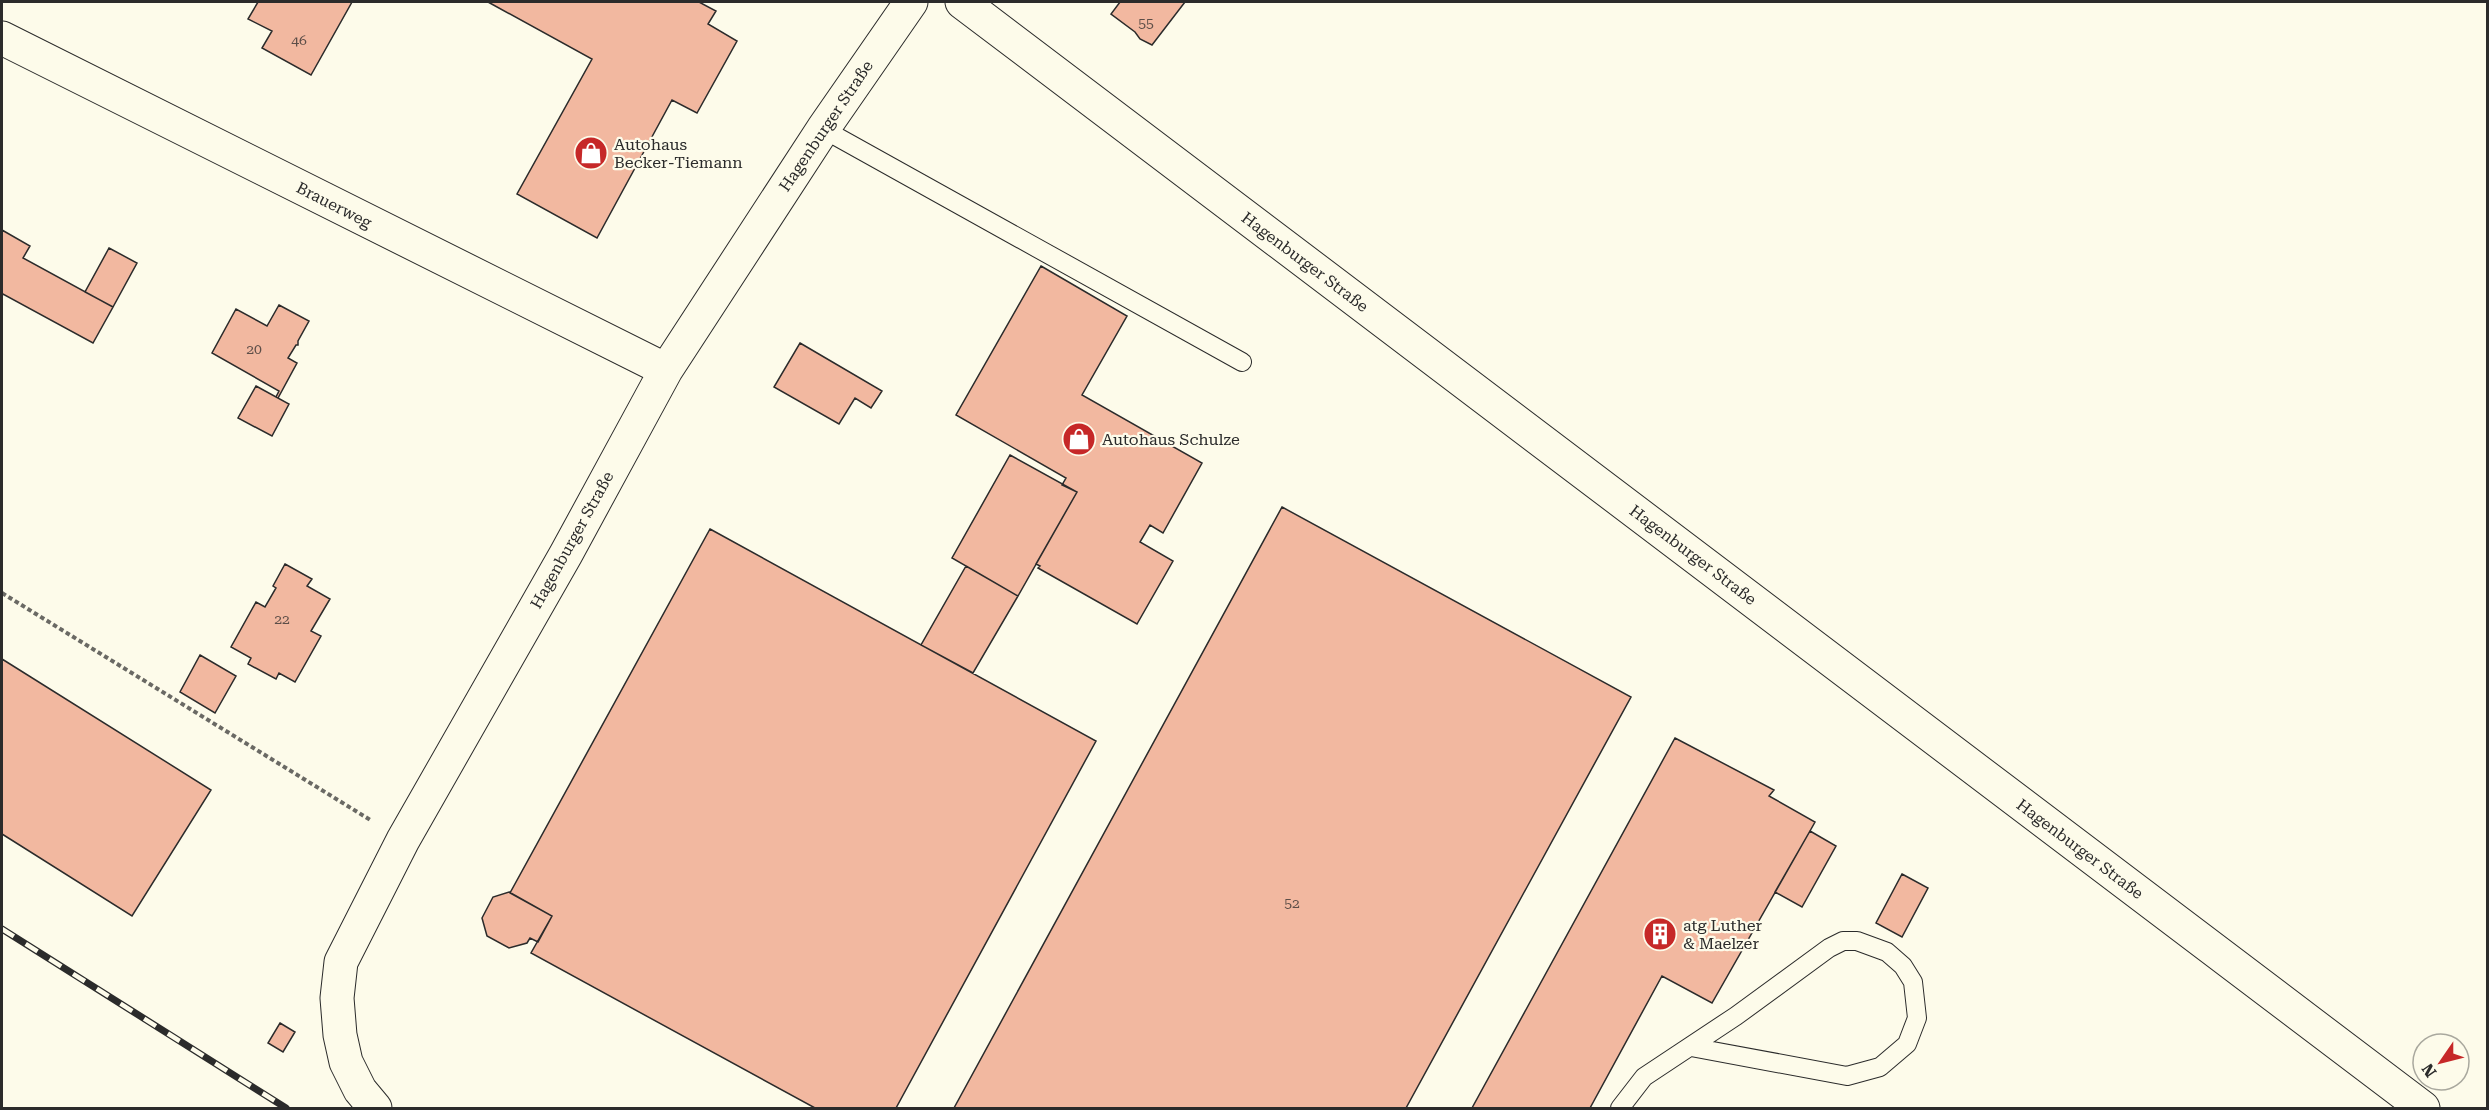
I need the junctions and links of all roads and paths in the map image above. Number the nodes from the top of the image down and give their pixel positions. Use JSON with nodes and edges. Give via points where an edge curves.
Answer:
{"nodes":[{"id":1,"x":911,"y":2,"type":"edge"},
{"id":2,"x":962,"y":2,"type":"edge"},
{"id":3,"x":2,"y":38,"type":"edge"},
{"id":4,"x":823,"y":129,"type":"junction"},
{"id":5,"x":1242,"y":362,"type":"dead end"},
{"id":6,"x":666,"y":370,"type":"junction"},
{"id":7,"x":2,"y":593,"type":"edge"},
{"id":8,"x":403,"y":840,"type":"junction"},
{"id":9,"x":1691,"y":1047,"type":"junction"},
{"id":10,"x":375,"y":1108,"type":"edge"},
{"id":11,"x":1620,"y":1108,"type":"edge"},
{"id":12,"x":2423,"y":1108,"type":"edge"}],
"edges":[{"from":1,"to":4,"type":"street","name":"Hagenburger Straße"},
{"from":2,"to":12,"type":"street","name":"Hagenburger Straße"},
{"from":3,"to":6,"type":"street","name":"Brauerweg"},
{"from":4,"to":5,"type":"lane"},
{"from":4,"to":6,"type":"street","name":"Hagenburger Straße"},
{"from":6,"to":8,"type":"street","name":"Hagenburger Straße"},
{"from":7,"to":8,"type":"path"},
{"from":8,"to":10,"type":"street","name":"Hagenburger Straße","via":[[342,962],[337,998],[346,1062],[360,1090]]},
{"from":9,"to":9,"type":"lane","via":[[1843,940],[1887,952],[1913,982],[1917,1018],[1907,1044],[1880,1067],[1847,1076]]},
{"from":9,"to":11,"type":"lane","via":[[1644,1077]]}]}
